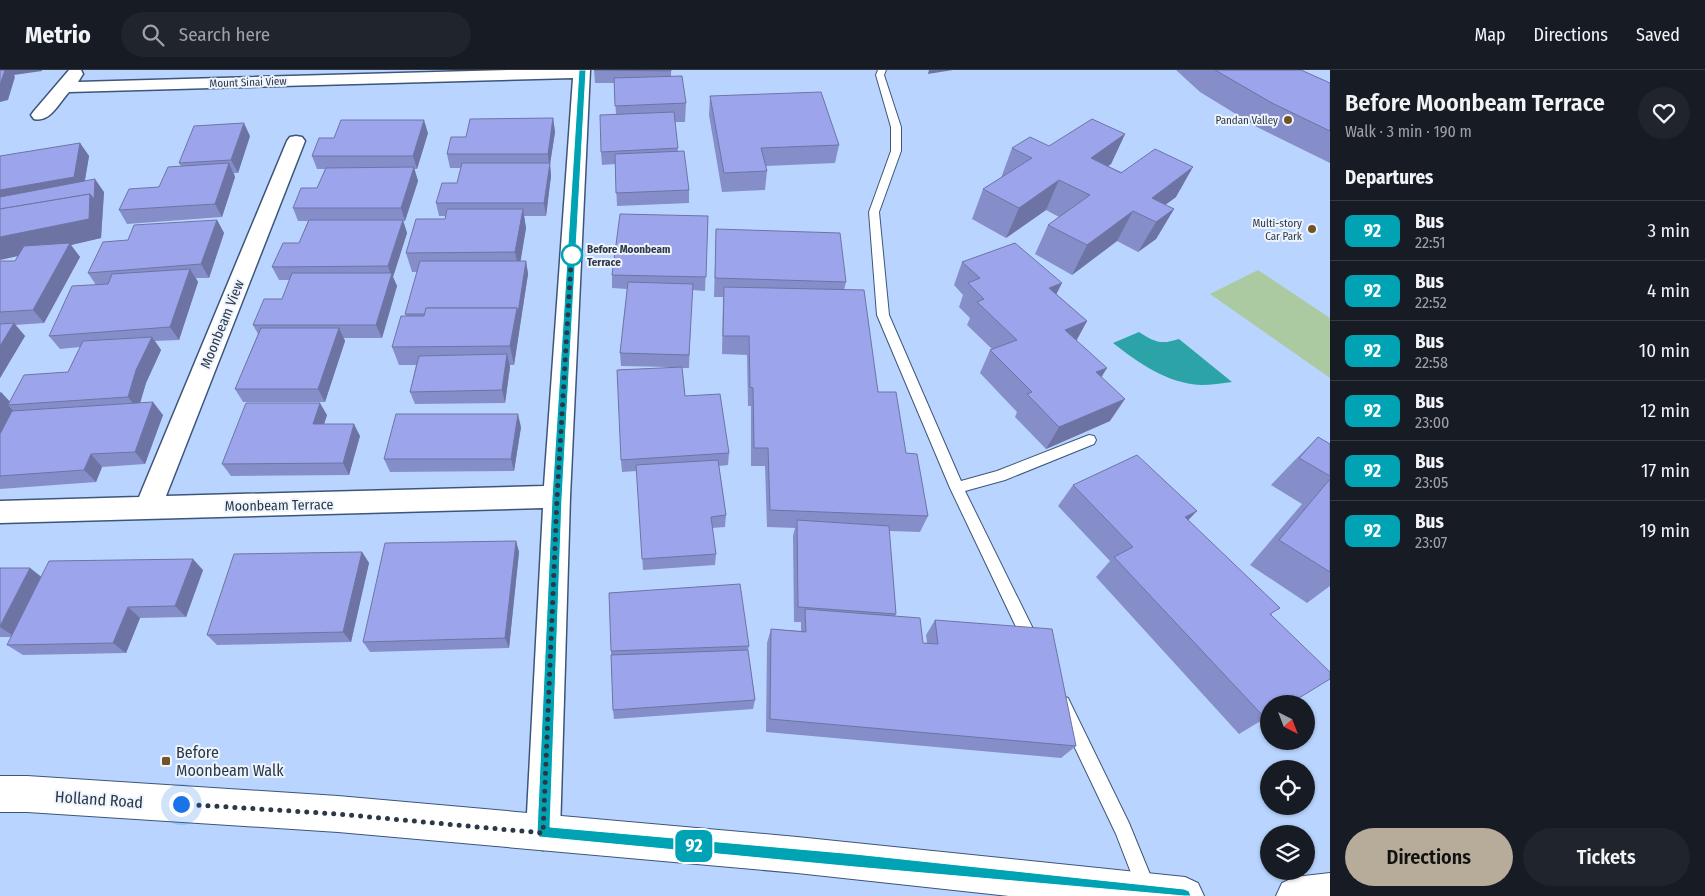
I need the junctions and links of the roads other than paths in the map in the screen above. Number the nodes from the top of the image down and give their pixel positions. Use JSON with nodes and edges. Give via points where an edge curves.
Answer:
{"nodes":[{"id":1,"x":78,"y":70,"type":"edge"},
{"id":2,"x":882,"y":70,"type":"edge"},
{"id":3,"x":582,"y":71,"type":"edge"},
{"id":4,"x":63,"y":87,"type":"junction"},
{"id":5,"x":40,"y":115,"type":"dead end"},
{"id":6,"x":296,"y":141,"type":"dead end"},
{"id":7,"x":1089,"y":440,"type":"edge"},
{"id":8,"x":957,"y":488,"type":"junction"},
{"id":9,"x":557,"y":498,"type":"junction"},
{"id":10,"x":148,"y":508,"type":"junction"},
{"id":11,"x":0,"y":512,"type":"edge"},
{"id":12,"x":1040,"y":659,"type":"edge"},
{"id":13,"x":1058,"y":694,"type":"edge"},
{"id":14,"x":13,"y":794,"type":"edge"},
{"id":15,"x":0,"y":816,"type":"edge"},
{"id":16,"x":543,"y":833,"type":"junction"},
{"id":17,"x":1148,"y":891,"type":"junction"},
{"id":18,"x":1185,"y":896,"type":"edge"}],
"edges":[{"from":1,"to":4,"type":"street"},
{"from":2,"to":8,"type":"lane","via":[[880,75],[896,127],[896,151],[874,212],[883,314]]},
{"from":3,"to":4,"type":"street","name":"Mount Sinai View"},
{"from":3,"to":9,"type":"street"},
{"from":4,"to":5,"type":"street"},
{"from":6,"to":10,"type":"street","name":"Moonbeam View"},
{"from":7,"to":8,"type":"lane","via":[[1000,476]]},
{"from":8,"to":12,"type":"lane"},
{"from":9,"to":10,"type":"street","name":"Moonbeam Terrace"},
{"from":9,"to":16,"type":"street"},
{"from":10,"to":11,"type":"street","name":"Moonbeam Terrace"},
{"from":13,"to":17,"type":"lane","via":[[1123,829]]},
{"from":14,"to":15,"type":"main road"},
{"from":14,"to":16,"type":"main road","name":"Holland Road","via":[[338,814]]},
{"from":16,"to":17,"type":"main road","name":"Holland Road"},
{"from":17,"to":18,"type":"main road","name":"Holland Road"}]}
